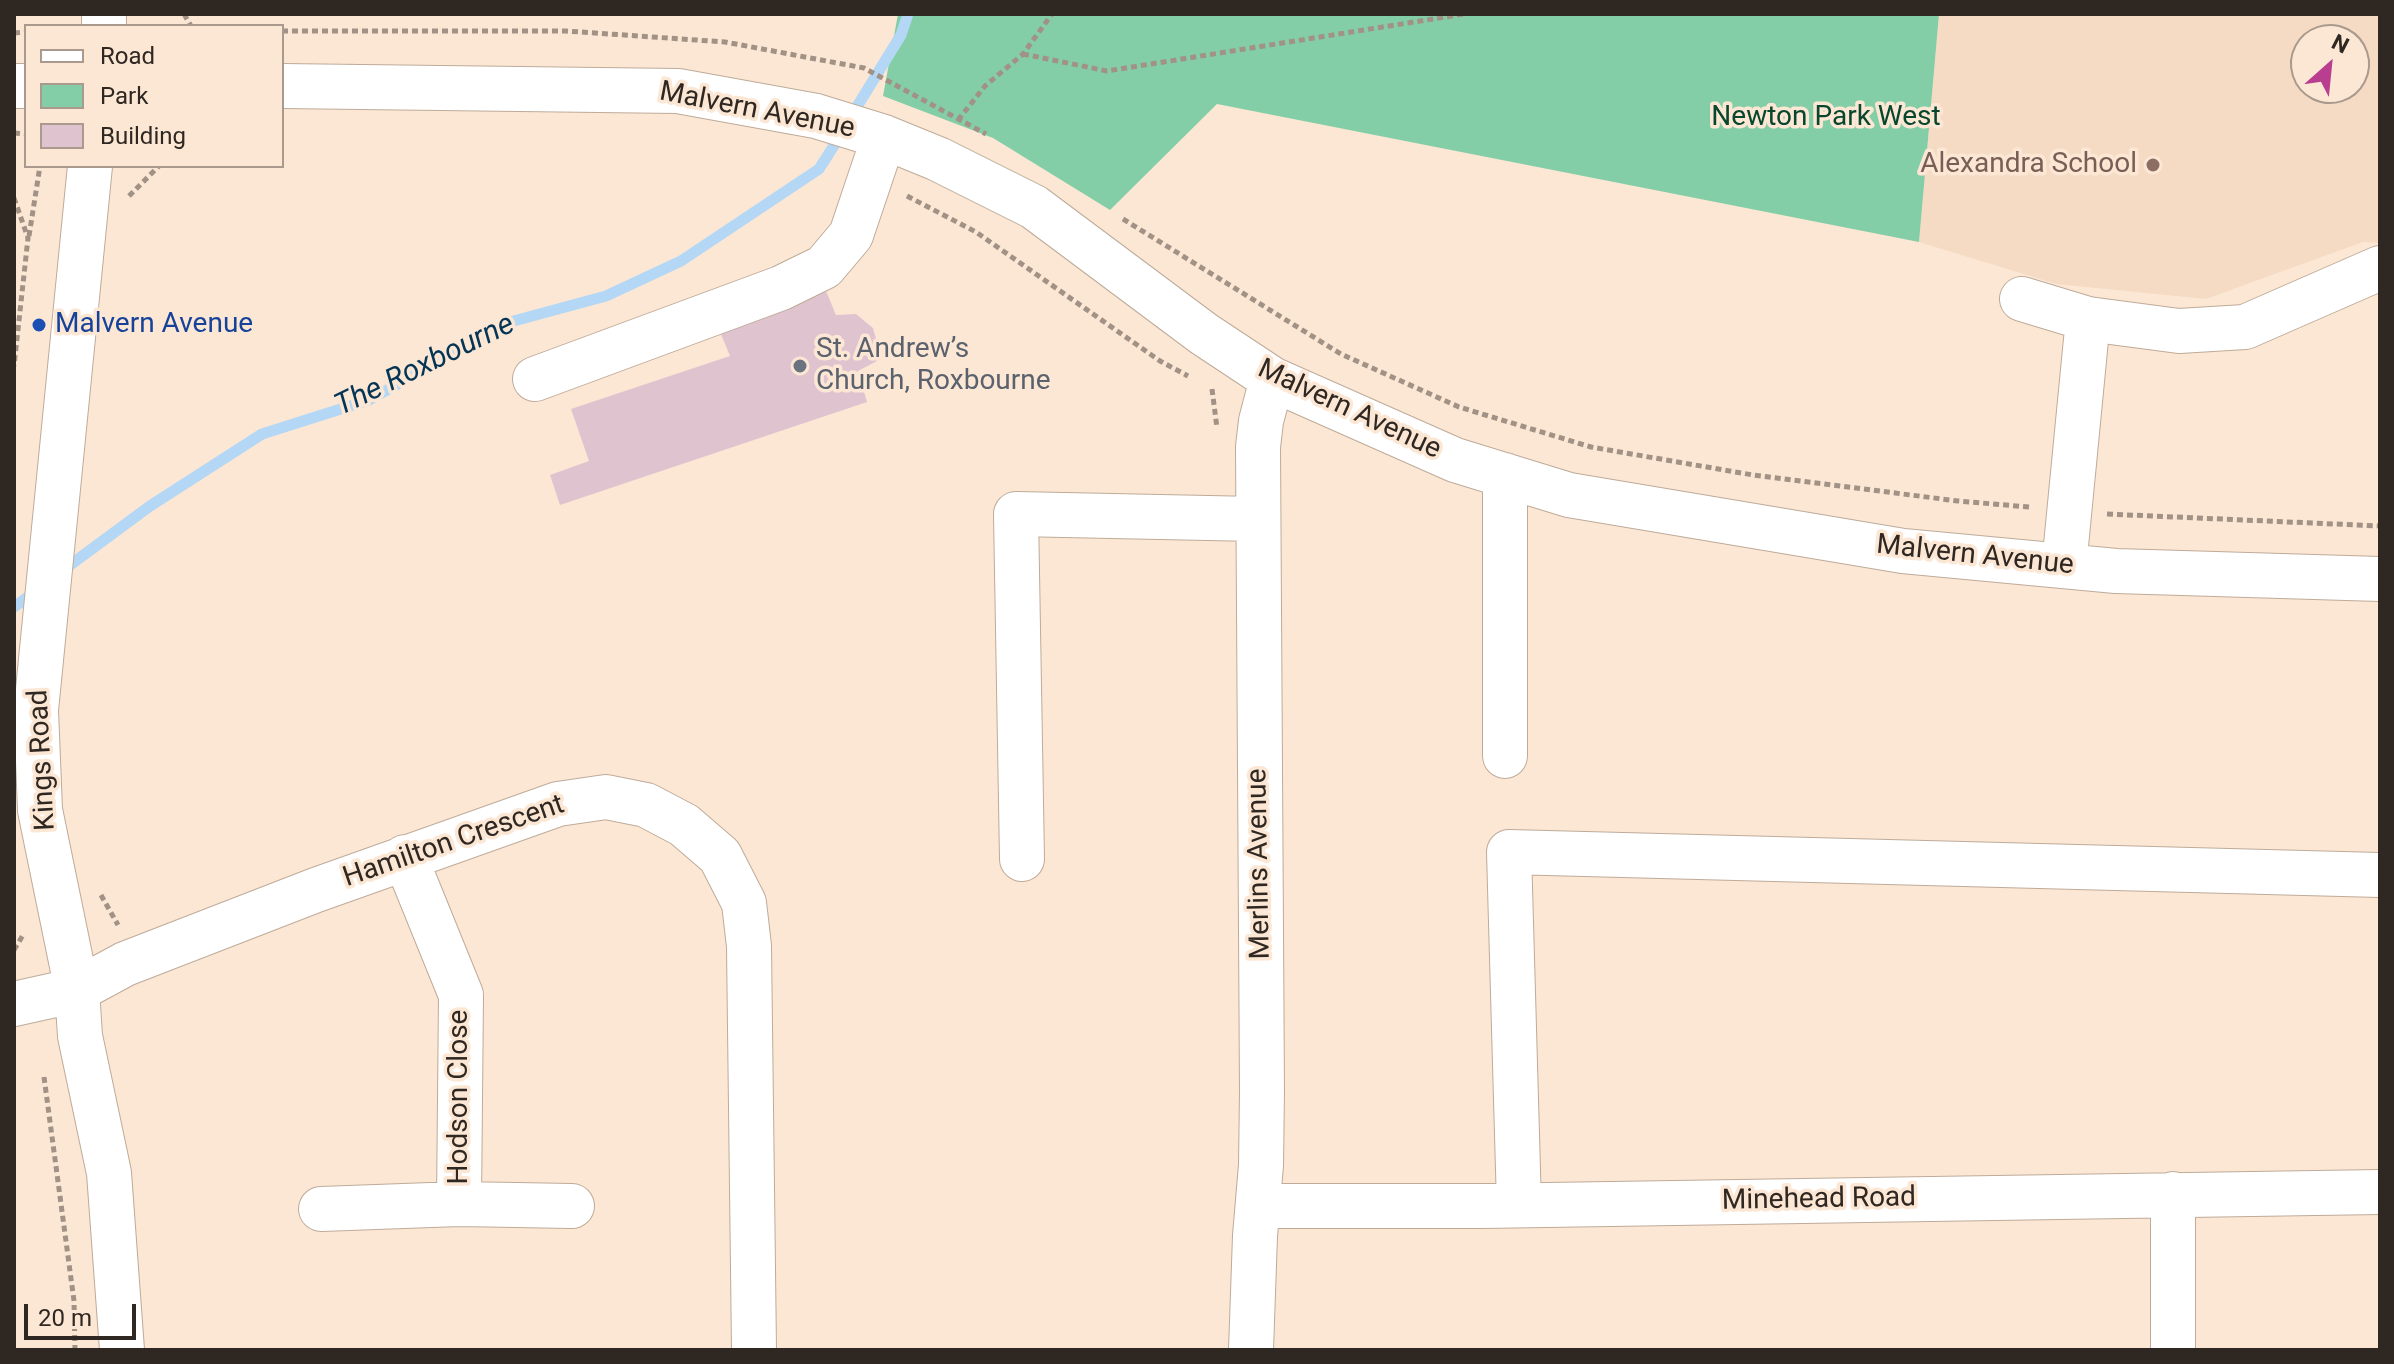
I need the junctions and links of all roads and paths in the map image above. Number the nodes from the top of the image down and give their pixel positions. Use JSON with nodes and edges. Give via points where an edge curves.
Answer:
{"nodes":[{"id":1,"x":1052,"y":14,"type":"edge"},
{"id":2,"x":1464,"y":14,"type":"edge"},
{"id":3,"x":284,"y":31,"type":"edge"},
{"id":4,"x":1023,"y":54,"type":"junction"},
{"id":5,"x":284,"y":86,"type":"edge"},
{"id":6,"x":960,"y":118,"type":"junction"},
{"id":7,"x":884,"y":137,"type":"junction"},
{"id":8,"x":993,"y":138,"type":"dead end"},
{"id":9,"x":938,"y":159,"type":"junction"},
{"id":10,"x":40,"y":168,"type":"edge"},
{"id":11,"x":90,"y":168,"type":"edge"},
{"id":12,"x":14,"y":198,"type":"edge"},
{"id":13,"x":1120,"y":217,"type":"dead end"},
{"id":14,"x":28,"y":238,"type":"junction"},
{"id":15,"x":2380,"y":268,"type":"edge"},
{"id":16,"x":2022,"y":299,"type":"dead end"},
{"id":17,"x":2088,"y":319,"type":"junction"},
{"id":18,"x":14,"y":366,"type":"edge"},
{"id":19,"x":535,"y":379,"type":"dead end"},
{"id":20,"x":1272,"y":379,"type":"junction"},
{"id":21,"x":1505,"y":475,"type":"junction"},
{"id":22,"x":2069,"y":511,"type":"junction"},
{"id":23,"x":1256,"y":519,"type":"junction"},
{"id":24,"x":2380,"y":526,"type":"edge"},
{"id":25,"x":2064,"y":566,"type":"junction"},
{"id":26,"x":2380,"y":579,"type":"edge"},
{"id":27,"x":1505,"y":756,"type":"dead end"},
{"id":28,"x":405,"y":857,"type":"junction"},
{"id":29,"x":1022,"y":859,"type":"dead end"},
{"id":30,"x":2380,"y":875,"type":"edge"},
{"id":31,"x":77,"y":990,"type":"junction"},
{"id":32,"x":14,"y":1004,"type":"edge"},
{"id":33,"x":44,"y":1072,"type":"dead end"},
{"id":34,"x":2380,"y":1192,"type":"edge"},
{"id":35,"x":2173,"y":1194,"type":"junction"},
{"id":36,"x":459,"y":1204,"type":"junction"},
{"id":37,"x":1519,"y":1205,"type":"junction"},
{"id":38,"x":572,"y":1206,"type":"dead end"},
{"id":39,"x":1258,"y":1206,"type":"junction"},
{"id":40,"x":321,"y":1209,"type":"dead end"},
{"id":41,"x":75,"y":1350,"type":"edge"},
{"id":42,"x":122,"y":1350,"type":"edge"},
{"id":43,"x":754,"y":1350,"type":"edge"},
{"id":44,"x":1251,"y":1350,"type":"edge"},
{"id":45,"x":2173,"y":1350,"type":"edge"}],
"edges":[{"from":1,"to":4,"type":"path"},
{"from":2,"to":4,"type":"path","via":[[1107,71]]},
{"from":3,"to":6,"type":"path","via":[[582,32],[725,42],[864,68]]},
{"from":4,"to":6,"type":"path","via":[[985,86]]},
{"from":5,"to":7,"type":"street","name":"Malvern Avenue","via":[[678,91],[816,116]]},
{"from":6,"to":8,"type":"path"},
{"from":6,"to":9,"type":"path"},
{"from":7,"to":9,"type":"street","name":"Malvern Avenue"},
{"from":7,"to":19,"type":"street","via":[[851,235],[824,267],[781,288]]},
{"from":9,"to":20,"type":"street","name":"Malvern Avenue","via":[[1034,207]]},
{"from":10,"to":14,"type":"path"},
{"from":11,"to":31,"type":"street","name":"Kings Road","via":[[36,710],[40,810]]},
{"from":12,"to":14,"type":"path"},
{"from":13,"to":22,"type":"path","via":[[1341,354],[1459,407],[1591,447],[1694,465]]},
{"from":14,"to":18,"type":"path"},
{"from":15,"to":17,"type":"street","via":[[2245,327],[2179,331]]},
{"from":16,"to":17,"type":"street"},
{"from":17,"to":22,"type":"street"},
{"from":20,"to":21,"type":"street","name":"Malvern Avenue","via":[[1455,460]]},
{"from":20,"to":23,"type":"street","name":"Merlins Avenue","via":[[1258,447]]},
{"from":21,"to":25,"type":"street","name":"Malvern Avenue","via":[[1569,495],[1888,549]]},
{"from":21,"to":27,"type":"street"},
{"from":22,"to":24,"type":"path"},
{"from":22,"to":25,"type":"street"},
{"from":23,"to":29,"type":"street","via":[[1016,514]]},
{"from":23,"to":39,"type":"street","name":"Merlins Avenue","via":[[1262,1075]]},
{"from":25,"to":26,"type":"street","name":"Malvern Avenue"},
{"from":28,"to":31,"type":"street","name":"Hamilton Crescent","via":[[125,964]]},
{"from":28,"to":36,"type":"street","name":"Hodson Close","via":[[461,995]]},
{"from":28,"to":43,"type":"street","name":"Hamilton Crescent","via":[[558,804],[606,797],[646,805],[684,825],[720,856],[744,903],[749,946]]},
{"from":30,"to":37,"type":"street","via":[[1509,852]]},
{"from":31,"to":32,"type":"street","name":"Hamilton Crescent"},
{"from":31,"to":42,"type":"street","name":"Kings Road","via":[[80,1036],[109,1173]]},
{"from":33,"to":41,"type":"path","via":[[74,1301]]},
{"from":34,"to":35,"type":"street","name":"Minehead Road"},
{"from":35,"to":37,"type":"street","name":"Minehead Road"},
{"from":35,"to":45,"type":"street"},
{"from":36,"to":38,"type":"street","name":"Hodson Close"},
{"from":36,"to":40,"type":"street","name":"Hodson Close"},
{"from":37,"to":39,"type":"street","name":"Minehead Road"},
{"from":39,"to":44,"type":"street","name":"Merlins Avenue"}]}
